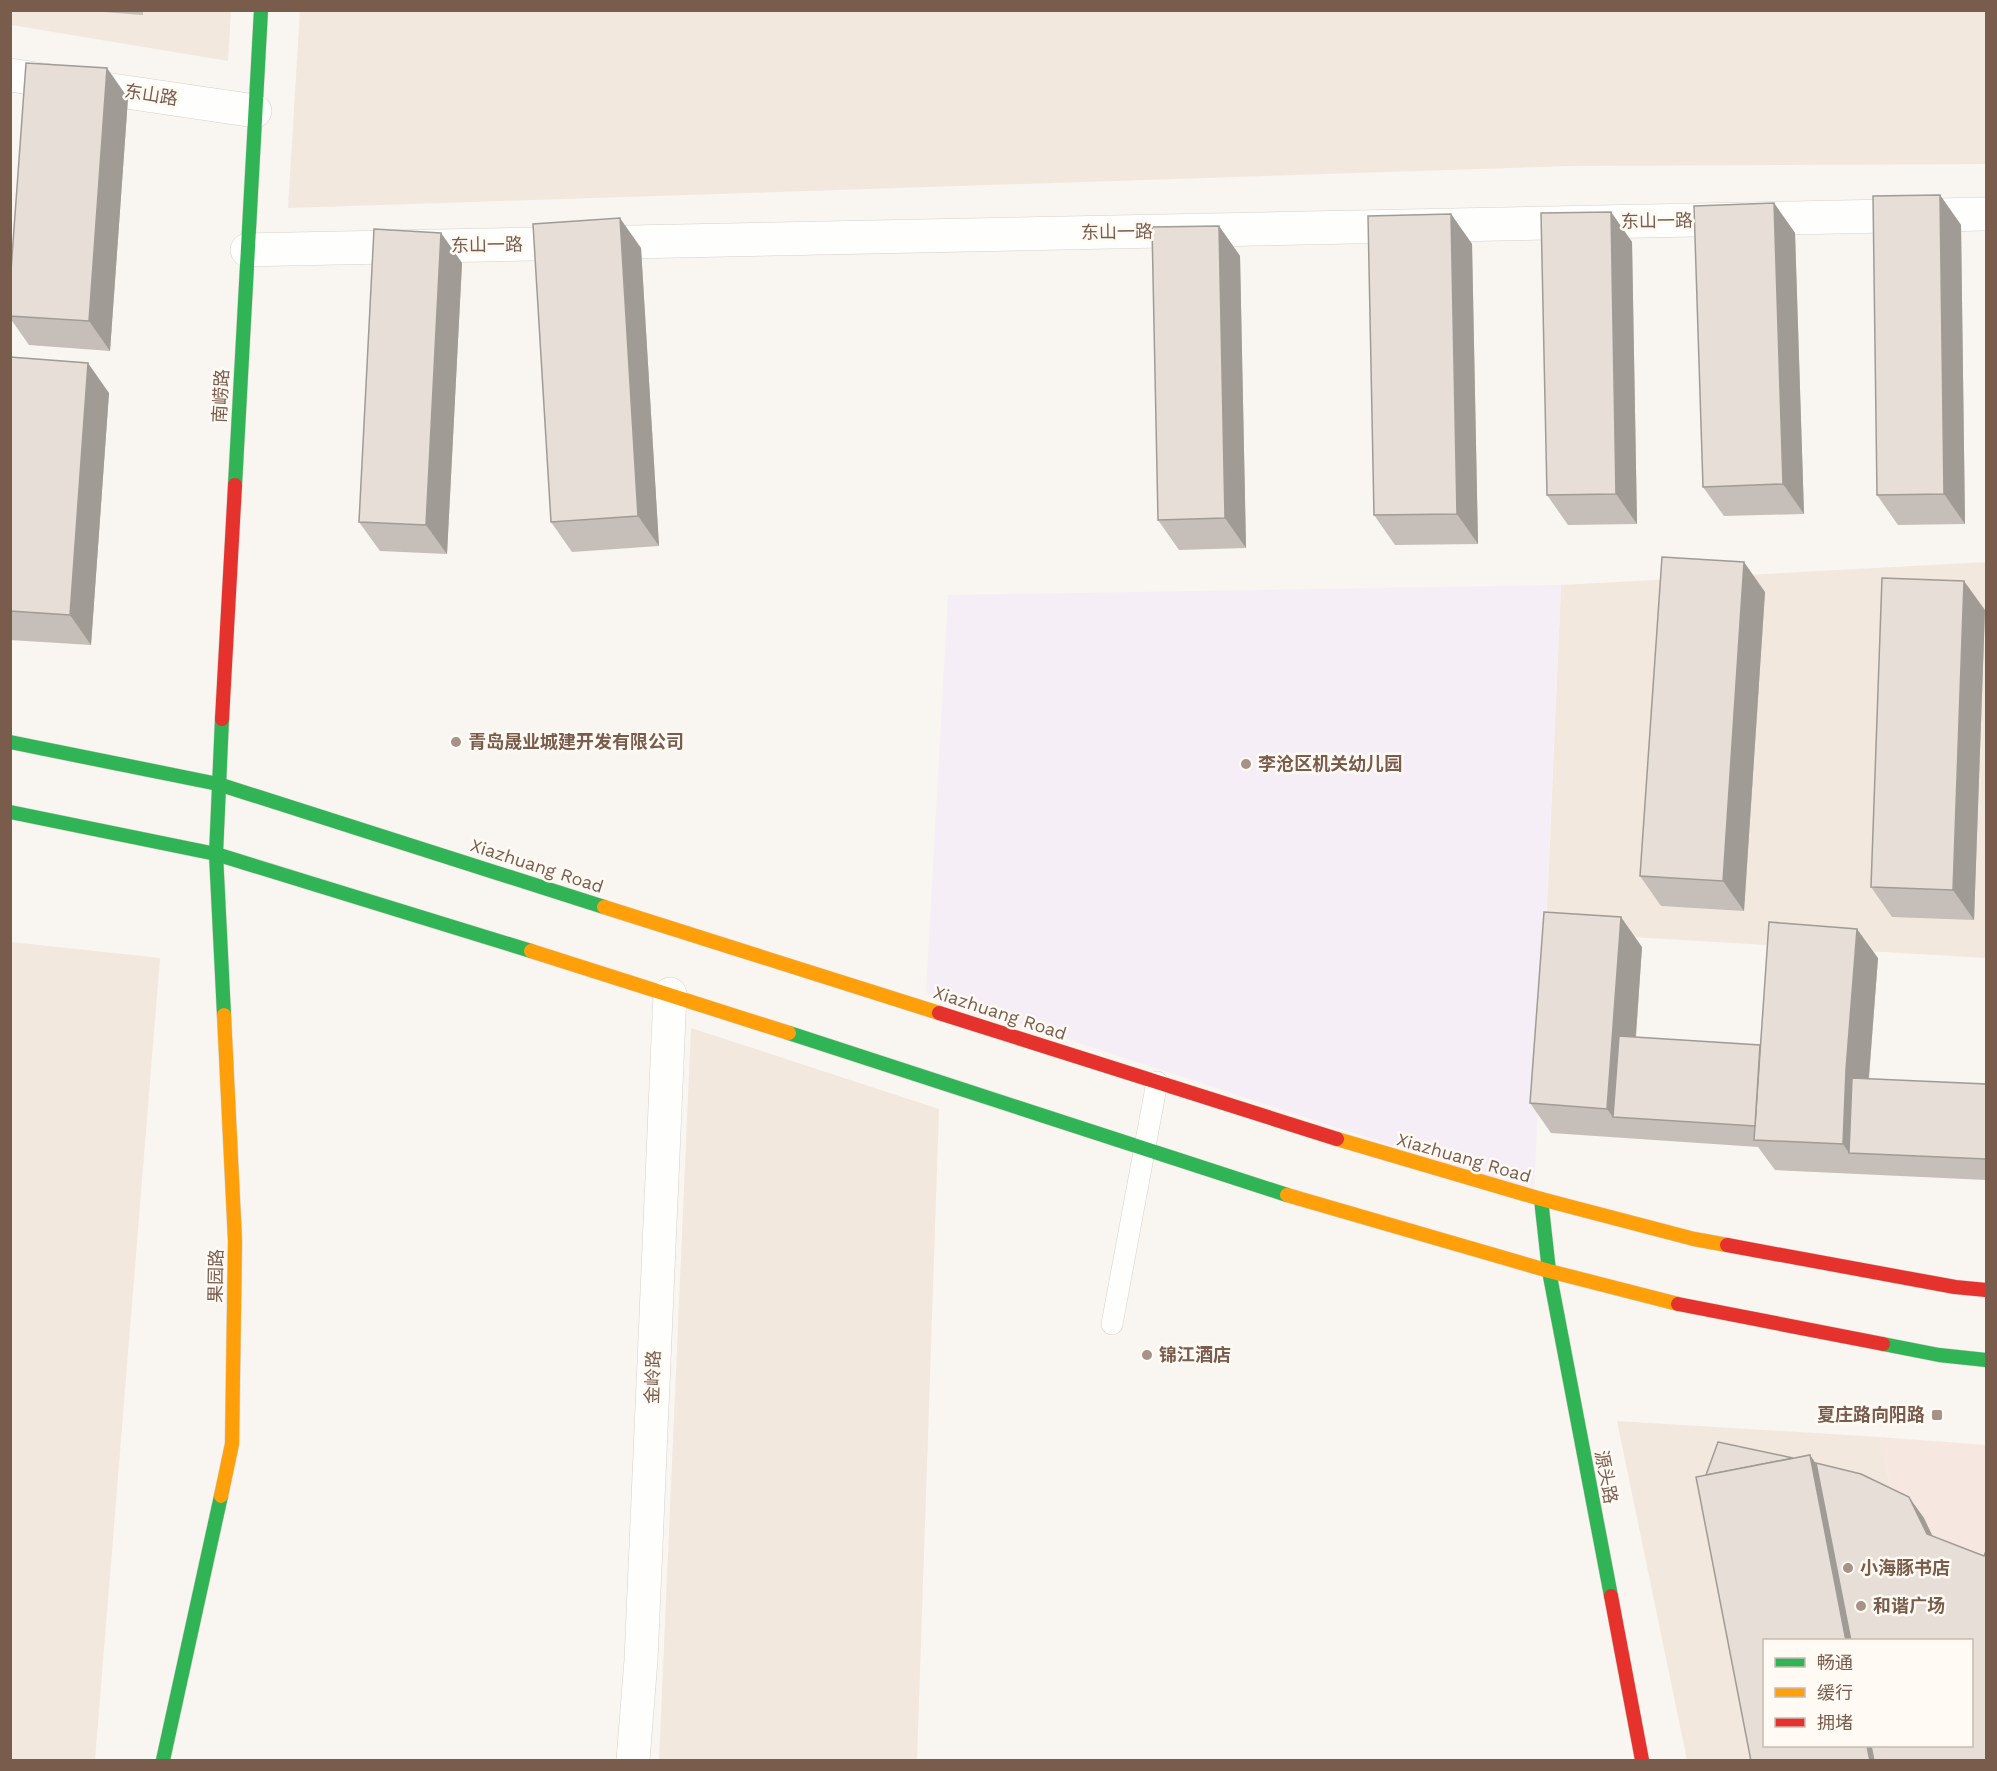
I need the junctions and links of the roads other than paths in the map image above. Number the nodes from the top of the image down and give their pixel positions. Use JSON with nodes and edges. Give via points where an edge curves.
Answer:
{"nodes":[{"id":1,"x":261,"y":10,"type":"edge"},
{"id":2,"x":10,"y":75,"type":"edge"},
{"id":3,"x":255,"y":111,"type":"junction"},
{"id":4,"x":1986,"y":214,"type":"edge"},
{"id":5,"x":247,"y":250,"type":"junction"},
{"id":6,"x":10,"y":742,"type":"edge"},
{"id":7,"x":218,"y":784,"type":"junction"},
{"id":8,"x":10,"y":812,"type":"edge"},
{"id":9,"x":216,"y":854,"type":"junction"},
{"id":10,"x":670,"y":994,"type":"junction"},
{"id":11,"x":1157,"y":1082,"type":"junction"},
{"id":12,"x":1145,"y":1149,"type":"junction"},
{"id":13,"x":1541,"y":1199,"type":"junction"},
{"id":14,"x":1549,"y":1271,"type":"junction"},
{"id":15,"x":1986,"y":1290,"type":"edge"},
{"id":16,"x":1112,"y":1324,"type":"dead end"},
{"id":17,"x":1986,"y":1360,"type":"edge"},
{"id":18,"x":163,"y":1761,"type":"edge"},
{"id":19,"x":633,"y":1761,"type":"edge"},
{"id":20,"x":1642,"y":1761,"type":"edge"}],
"edges":[{"from":1,"to":3,"type":"main road","name":"南崂路"},
{"from":2,"to":3,"type":"street","name":"东山路"},
{"from":3,"to":5,"type":"main road","name":"南崂路"},
{"from":4,"to":5,"type":"street","name":"东山一路"},
{"from":5,"to":7,"type":"main road","name":"南崂路"},
{"from":6,"to":7,"type":"main road","name":"Xiazhuang Road"},
{"from":7,"to":9,"type":"main road","name":"果园路"},
{"from":7,"to":11,"type":"main road","name":"Xiazhuang Road"},
{"from":8,"to":9,"type":"main road"},
{"from":9,"to":10,"type":"main road"},
{"from":9,"to":18,"type":"main road","name":"果园路","via":[[235,1241],[232,1444]]},
{"from":10,"to":12,"type":"main road"},
{"from":10,"to":19,"type":"street","name":"金岭路","via":[[641,1660]]},
{"from":11,"to":12,"type":"lane"},
{"from":11,"to":13,"type":"main road","name":"Xiazhuang Road"},
{"from":12,"to":14,"type":"main road","via":[[1328,1208]]},
{"from":12,"to":16,"type":"lane"},
{"from":13,"to":14,"type":"main road","name":"源头路"},
{"from":13,"to":15,"type":"main road","name":"Xiazhuang Road","via":[[1694,1239]]},
{"from":14,"to":17,"type":"main road","via":[[1658,1300]]},
{"from":14,"to":20,"type":"main road","name":"源头路"}]}
